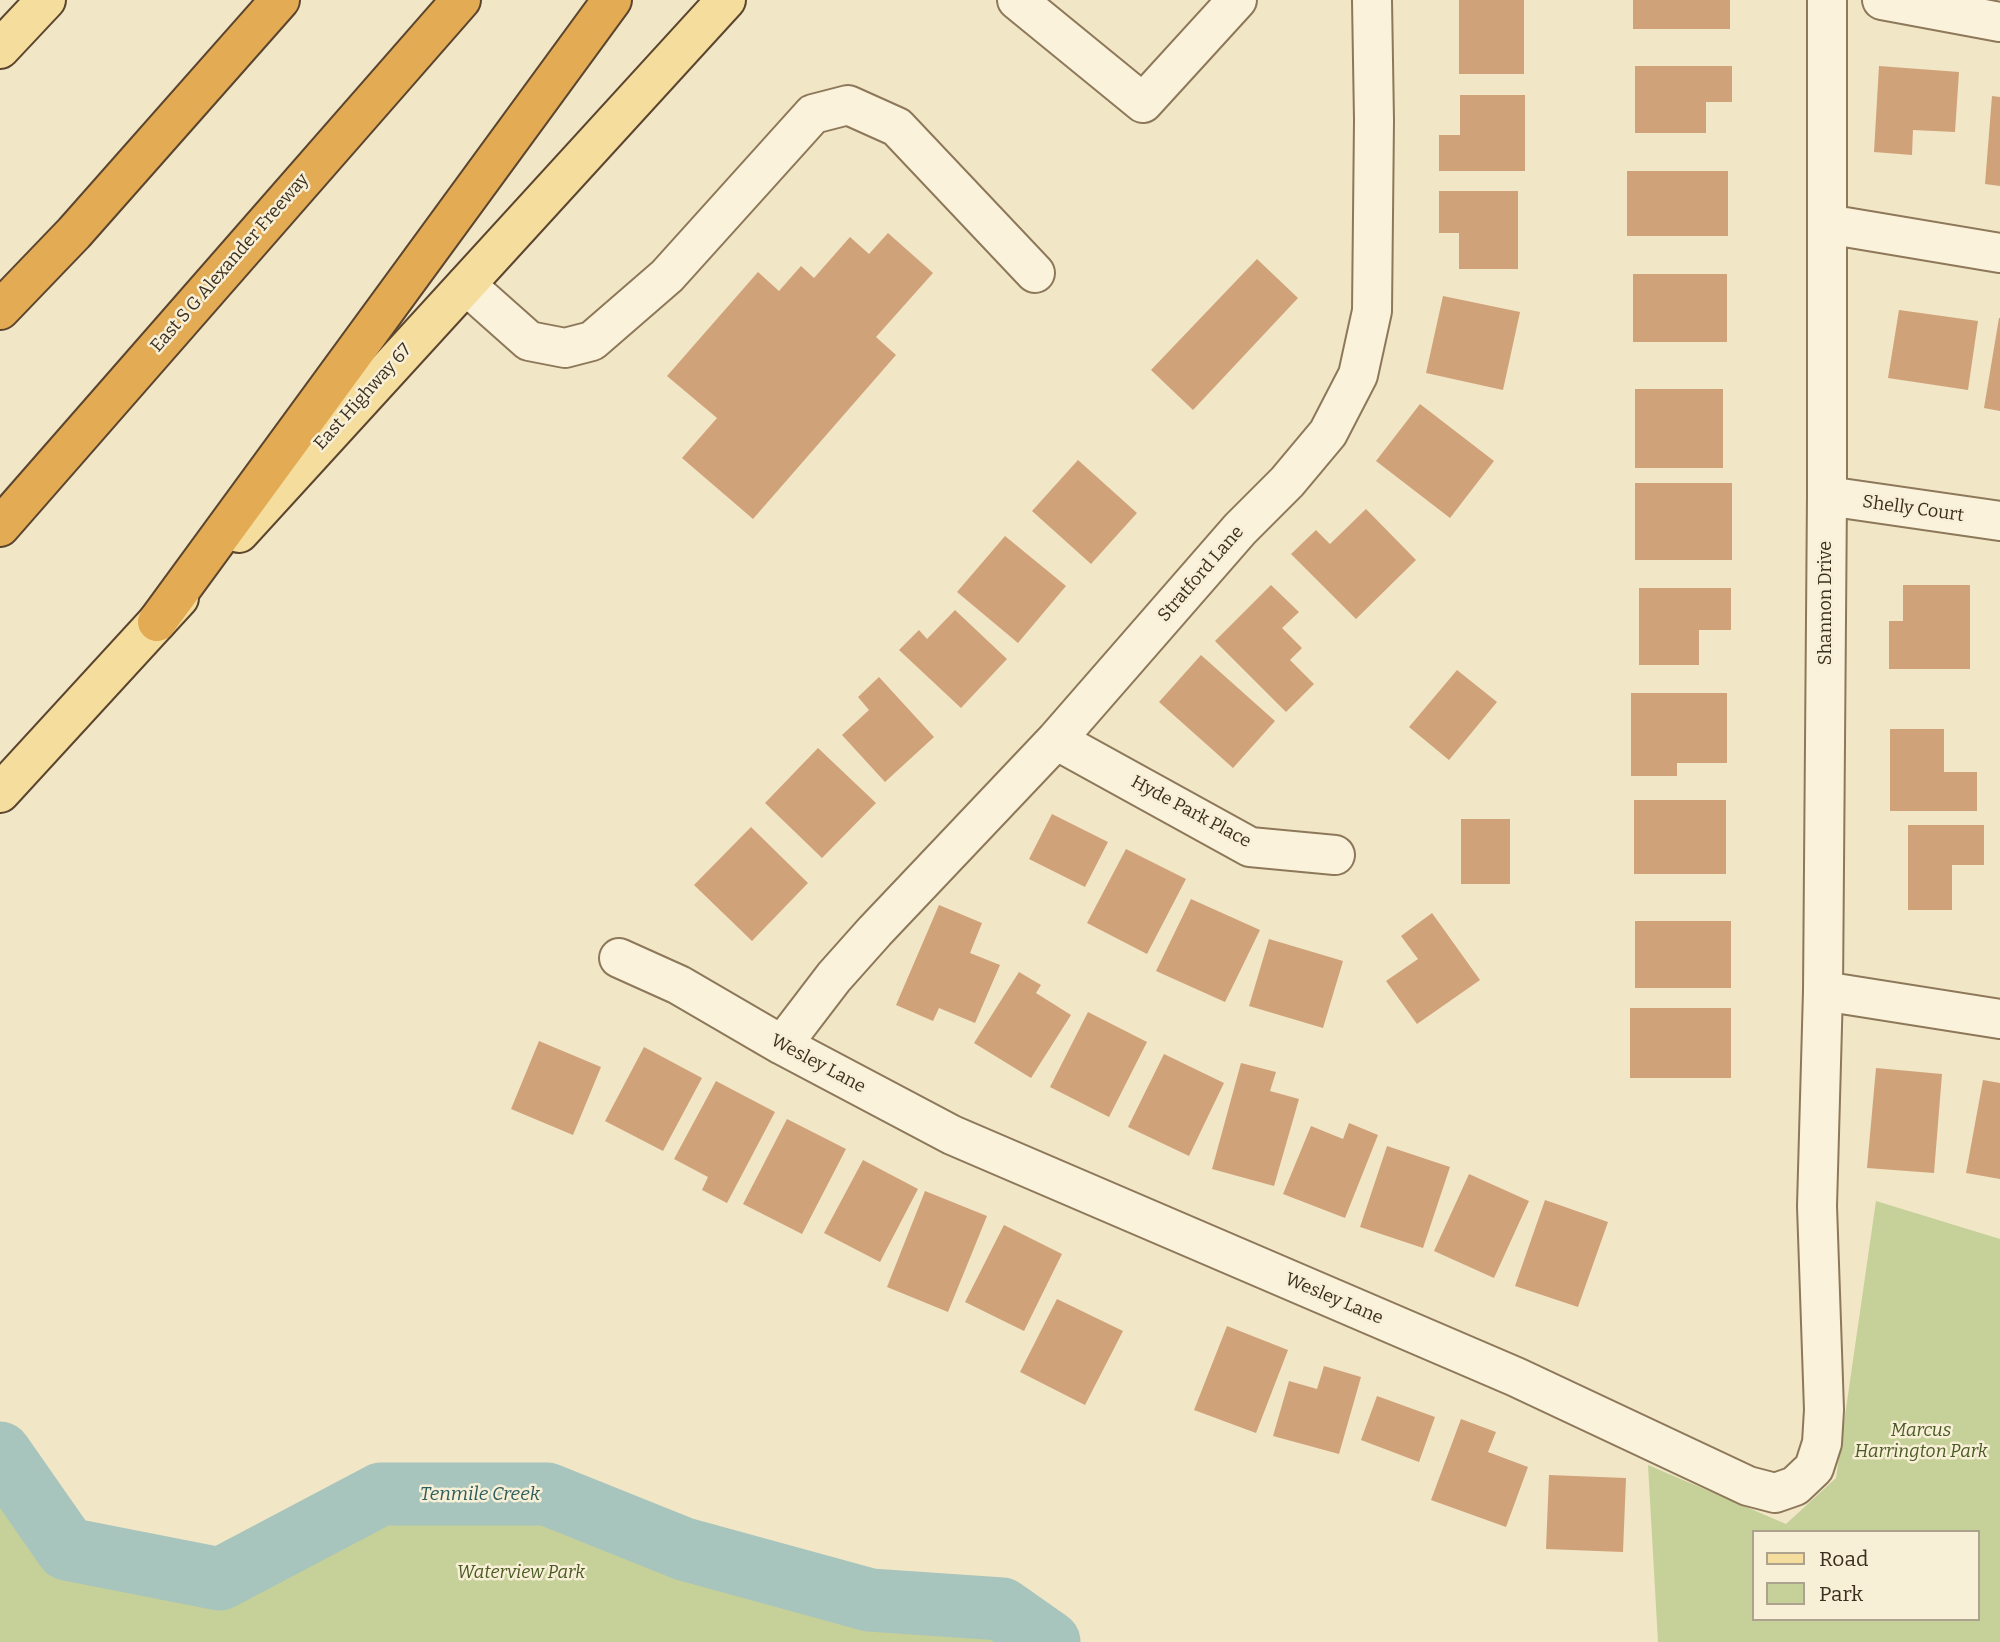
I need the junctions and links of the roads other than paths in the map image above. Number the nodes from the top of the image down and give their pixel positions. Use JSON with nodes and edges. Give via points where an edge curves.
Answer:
{"nodes":[{"id":1,"x":46,"y":0,"type":"edge"},
{"id":2,"x":280,"y":0,"type":"edge"},
{"id":3,"x":461,"y":0,"type":"edge"},
{"id":4,"x":612,"y":0,"type":"edge"},
{"id":5,"x":726,"y":0,"type":"edge"},
{"id":6,"x":1017,"y":0,"type":"edge"},
{"id":7,"x":1237,"y":0,"type":"edge"},
{"id":8,"x":1372,"y":0,"type":"edge"},
{"id":9,"x":1827,"y":0,"type":"edge"},
{"id":10,"x":1882,"y":0,"type":"edge"},
{"id":11,"x":2000,"y":22,"type":"edge"},
{"id":12,"x":0,"y":49,"type":"edge"},
{"id":13,"x":1827,"y":227,"type":"junction"},
{"id":14,"x":2000,"y":253,"type":"edge"},
{"id":15,"x":1034,"y":273,"type":"dead end"},
{"id":16,"x":466,"y":285,"type":"junction"},
{"id":17,"x":0,"y":310,"type":"edge"},
{"id":18,"x":1827,"y":496,"type":"junction"},
{"id":19,"x":2000,"y":522,"type":"edge"},
{"id":20,"x":0,"y":527,"type":"edge"},
{"id":21,"x":157,"y":622,"type":"junction"},
{"id":22,"x":1056,"y":740,"type":"junction"},
{"id":23,"x":0,"y":793,"type":"edge"},
{"id":24,"x":1335,"y":855,"type":"dead end"},
{"id":25,"x":619,"y":958,"type":"dead end"},
{"id":26,"x":1824,"y":991,"type":"junction"},
{"id":27,"x":2000,"y":1020,"type":"edge"},
{"id":28,"x":782,"y":1045,"type":"junction"},
{"id":29,"x":1816,"y":1206,"type":"joint"}],
"edges":[{"from":1,"to":12,"type":"main road"},
{"from":2,"to":17,"type":"highway"},
{"from":3,"to":20,"type":"highway","name":"East S G Alexander Freeway"},
{"from":4,"to":21,"type":"highway"},
{"from":5,"to":16,"type":"main road","name":"East Highway 67"},
{"from":6,"to":7,"type":"street","via":[[1143,103]]},
{"from":8,"to":22,"type":"street","name":"Stratford Lane","via":[[1371,311],[1358,375],[1328,432],[1287,482],[1240,528]]},
{"from":9,"to":13,"type":"street","name":"Shannon Drive"},
{"from":10,"to":11,"type":"street"},
{"from":13,"to":14,"type":"street"},
{"from":13,"to":18,"type":"street","name":"Shannon Drive"},
{"from":15,"to":16,"type":"street","via":[[897,127],[848,105],[813,114],[667,276],[592,341],[565,348],[528,341]]},
{"from":16,"to":21,"type":"main road","name":"East Highway 67"},
{"from":18,"to":19,"type":"street","name":"Shelly Court"},
{"from":18,"to":26,"type":"street","name":"Shannon Drive"},
{"from":21,"to":23,"type":"main road","name":"East Highway 67"},
{"from":22,"to":24,"type":"street","name":"Hyde Park Place","via":[[1250,847]]},
{"from":22,"to":28,"type":"street","name":"Stratford Lane","via":[[875,931]]},
{"from":25,"to":28,"type":"street","name":"Wesley Lane","via":[[679,985]]},
{"from":26,"to":27,"type":"street"},
{"from":26,"to":29,"type":"street","name":"Shannon Drive"},
{"from":28,"to":29,"type":"street","name":"Wesley Lane","via":[[952,1135],[1516,1377],[1748,1486],[1775,1493],[1795,1486],[1814,1468],[1822,1443],[1825,1410]]}]}
